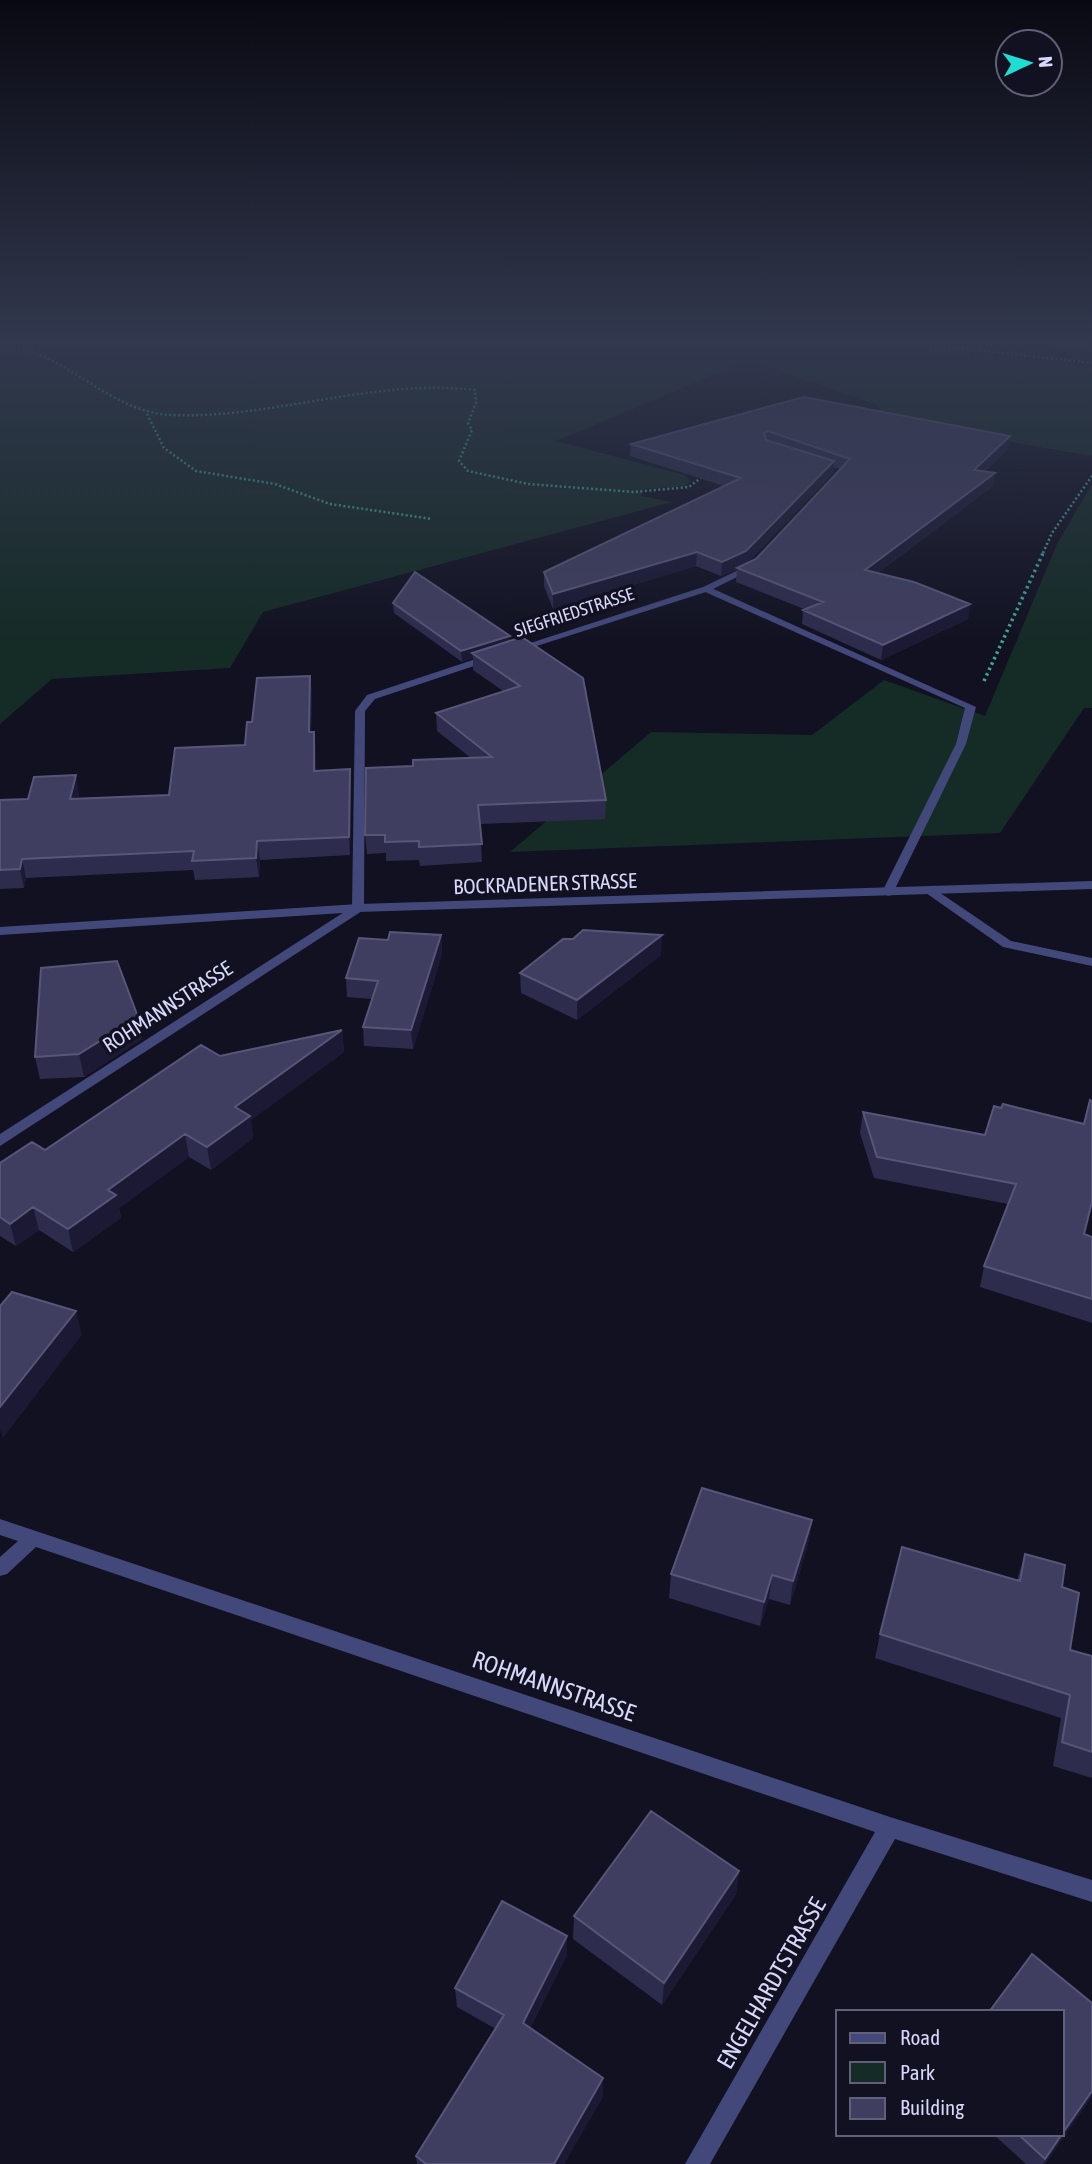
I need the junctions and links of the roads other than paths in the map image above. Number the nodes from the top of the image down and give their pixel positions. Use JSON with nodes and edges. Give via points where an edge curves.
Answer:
{"nodes":[{"id":1,"x":758,"y":561,"type":"edge"},
{"id":2,"x":706,"y":589,"type":"junction"},
{"id":3,"x":512,"y":650,"type":"edge"},
{"id":4,"x":499,"y":654,"type":"edge"},
{"id":5,"x":1092,"y":885,"type":"edge"},
{"id":6,"x":930,"y":890,"type":"junction"},
{"id":7,"x":888,"y":891,"type":"junction"},
{"id":8,"x":358,"y":908,"type":"junction"},
{"id":9,"x":0,"y":931,"type":"edge"},
{"id":10,"x":1092,"y":962,"type":"edge"},
{"id":11,"x":0,"y":1141,"type":"edge"},
{"id":12,"x":0,"y":1527,"type":"edge"},
{"id":13,"x":32,"y":1539,"type":"junction"},
{"id":14,"x":0,"y":1567,"type":"edge"},
{"id":15,"x":890,"y":1827,"type":"junction"},
{"id":16,"x":1092,"y":1891,"type":"edge"},
{"id":17,"x":697,"y":2164,"type":"edge"}],
"edges":[{"from":1,"to":2,"type":"street","name":"SIEGFRIEDSTRASSE"},
{"from":2,"to":3,"type":"street","name":"SIEGFRIEDSTRASSE"},
{"from":2,"to":7,"type":"street","via":[[971,707],[961,744]]},
{"from":4,"to":8,"type":"street","name":"SIEGFRIEDSTRASSE","via":[[371,696],[360,711]]},
{"from":5,"to":6,"type":"street","name":"BOCKRADENER STRASSE"},
{"from":6,"to":7,"type":"street","name":"BOCKRADENER STRASSE"},
{"from":6,"to":10,"type":"street","via":[[1007,944]]},
{"from":7,"to":8,"type":"street","name":"BOCKRADENER STRASSE"},
{"from":8,"to":9,"type":"street","name":"BOCKRADENER STRASSE"},
{"from":8,"to":11,"type":"street","name":"ROHMANNSTRASSE"},
{"from":12,"to":13,"type":"street","name":"ROHMANNSTRASSE"},
{"from":13,"to":14,"type":"street"},
{"from":13,"to":15,"type":"street","name":"ROHMANNSTRASSE"},
{"from":15,"to":16,"type":"street","name":"ROHMANNSTRASSE"},
{"from":15,"to":17,"type":"street","name":"ENGELHARDTSTRASSE"}]}
